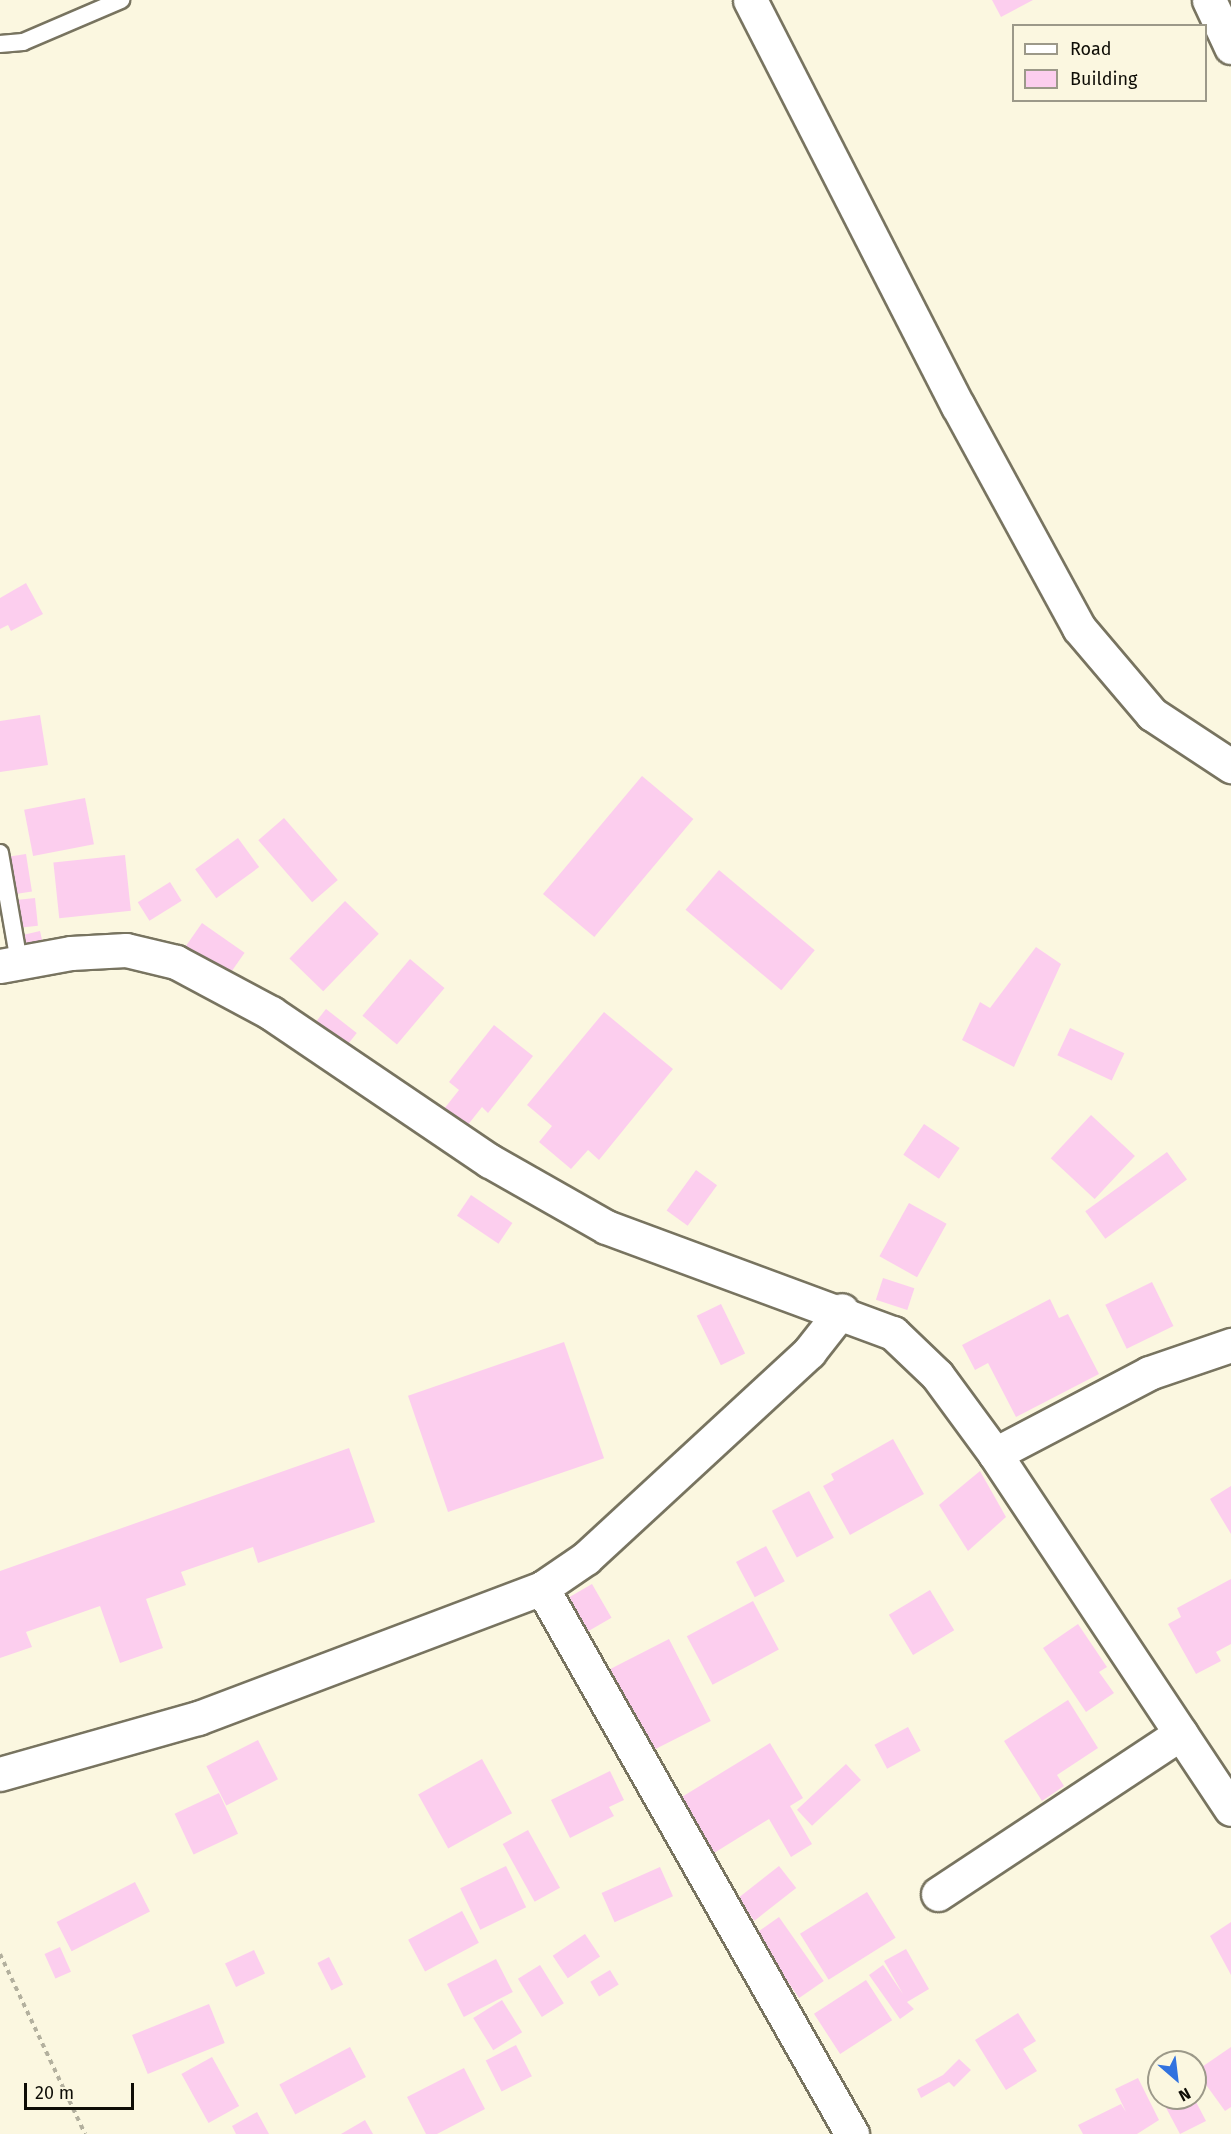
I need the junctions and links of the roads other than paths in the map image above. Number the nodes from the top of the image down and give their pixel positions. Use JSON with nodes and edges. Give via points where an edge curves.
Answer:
{"nodes":[{"id":1,"x":121,"y":0,"type":"edge"},
{"id":2,"x":750,"y":0,"type":"edge"},
{"id":3,"x":1209,"y":0,"type":"edge"},
{"id":4,"x":0,"y":44,"type":"edge"},
{"id":5,"x":1231,"y":47,"type":"edge"},
{"id":6,"x":1231,"y":766,"type":"edge"},
{"id":7,"x":0,"y":854,"type":"edge"},
{"id":8,"x":9,"y":964,"type":"edge"},
{"id":9,"x":842,"y":1310,"type":"junction"},
{"id":10,"x":1231,"y":1345,"type":"edge"},
{"id":11,"x":995,"y":1454,"type":"junction"},
{"id":12,"x":542,"y":1588,"type":"junction"},
{"id":13,"x":1181,"y":1733,"type":"junction"},
{"id":14,"x":0,"y":1774,"type":"edge"},
{"id":15,"x":1231,"y":1809,"type":"edge"},
{"id":16,"x":938,"y":1894,"type":"dead end"},
{"id":17,"x":852,"y":2134,"type":"edge"}],
"edges":[{"from":1,"to":4,"type":"lane","via":[[23,42]]},
{"from":2,"to":6,"type":"street","via":[[958,406],[1079,628],[1152,714]]},
{"from":3,"to":5,"type":"street"},
{"from":7,"to":8,"type":"lane"},
{"from":8,"to":9,"type":"street","via":[[126,950],[176,962],[271,1013],[490,1161],[606,1227]]},
{"from":9,"to":11,"type":"street","via":[[893,1333],[937,1376]]},
{"from":9,"to":12,"type":"street","via":[[801,1360],[586,1558]]},
{"from":10,"to":11,"type":"street","via":[[1149,1373]]},
{"from":11,"to":13,"type":"street"},
{"from":12,"to":14,"type":"street","via":[[198,1718]]},
{"from":12,"to":17,"type":"street"},
{"from":13,"to":15,"type":"street"},
{"from":13,"to":16,"type":"street"}]}
